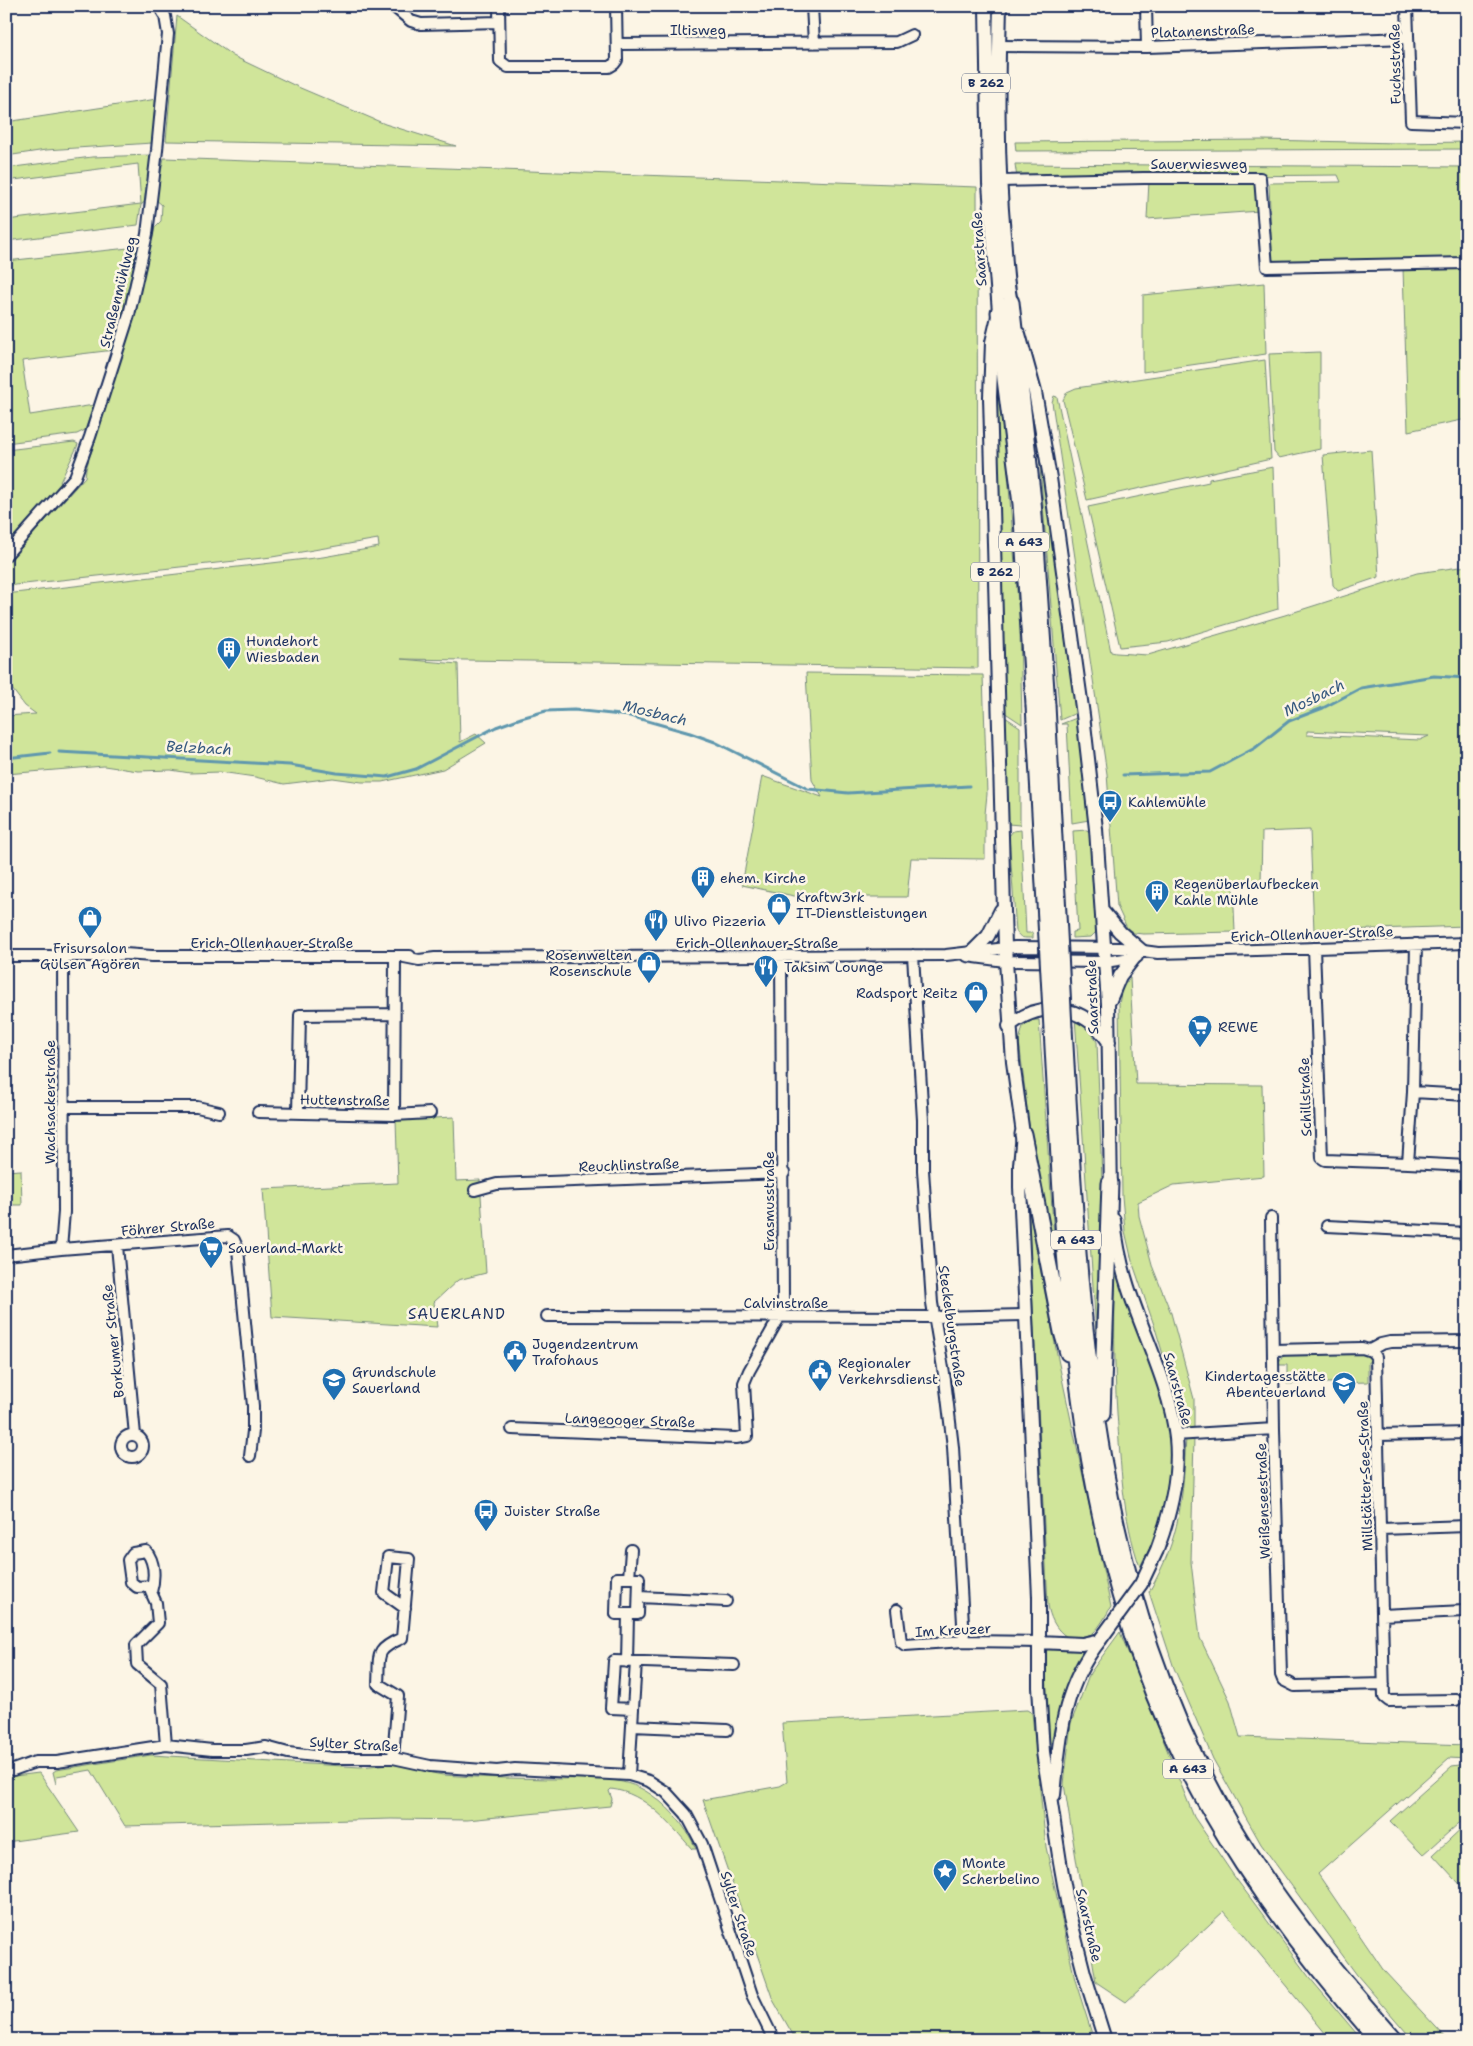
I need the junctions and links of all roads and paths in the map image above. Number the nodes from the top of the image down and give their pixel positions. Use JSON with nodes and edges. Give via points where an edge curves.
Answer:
{"nodes":[{"id":1,"x":159,"y":6,"type":"edge"},
{"id":2,"x":394,"y":6,"type":"edge"},
{"id":3,"x":499,"y":6,"type":"edge"},
{"id":4,"x":616,"y":6,"type":"edge"},
{"id":5,"x":812,"y":6,"type":"edge"},
{"id":6,"x":986,"y":6,"type":"edge"},
{"id":7,"x":1000,"y":6,"type":"edge"},
{"id":8,"x":1146,"y":6,"type":"edge"},
{"id":9,"x":1407,"y":6,"type":"edge"},
{"id":10,"x":499,"y":22,"type":"junction"},
{"id":11,"x":912,"y":35,"type":"dead end"},
{"id":12,"x":1408,"y":38,"type":"junction"},
{"id":13,"x":814,"y":43,"type":"junction"},
{"id":14,"x":618,"y":44,"type":"junction"},
{"id":15,"x":999,"y":46,"type":"junction"},
{"id":16,"x":1147,"y":47,"type":"junction"},
{"id":17,"x":1467,"y":123,"type":"edge"},
{"id":18,"x":994,"y":182,"type":"junction"},
{"id":19,"x":1467,"y":264,"type":"edge"},
{"id":20,"x":1011,"y":302,"type":"junction"},
{"id":21,"x":999,"y":312,"type":"junction"},
{"id":22,"x":1005,"y":379,"type":"joint"},
{"id":23,"x":1027,"y":438,"type":"joint"},
{"id":24,"x":6,"y":555,"type":"edge"},
{"id":25,"x":1040,"y":705,"type":"junction"},
{"id":26,"x":1003,"y":897,"type":"junction"},
{"id":27,"x":1103,"y":912,"type":"junction"},
{"id":28,"x":1467,"y":943,"type":"edge"},
{"id":29,"x":1416,"y":944,"type":"junction"},
{"id":30,"x":1005,"y":947,"type":"junction"},
{"id":31,"x":1105,"y":948,"type":"junction"},
{"id":32,"x":1314,"y":948,"type":"junction"},
{"id":33,"x":965,"y":954,"type":"junction"},
{"id":34,"x":1138,"y":954,"type":"junction"},
{"id":35,"x":913,"y":955,"type":"junction"},
{"id":36,"x":6,"y":956,"type":"edge"},
{"id":37,"x":63,"y":956,"type":"junction"},
{"id":38,"x":781,"y":956,"type":"junction"},
{"id":39,"x":399,"y":957,"type":"junction"},
{"id":40,"x":1005,"y":961,"type":"junction"},
{"id":41,"x":1105,"y":962,"type":"junction"},
{"id":42,"x":1108,"y":1004,"type":"junction"},
{"id":43,"x":394,"y":1014,"type":"junction"},
{"id":44,"x":1009,"y":1026,"type":"junction"},
{"id":45,"x":1058,"y":1028,"type":"junction"},
{"id":46,"x":1109,"y":1042,"type":"junction"},
{"id":47,"x":1413,"y":1092,"type":"junction"},
{"id":48,"x":1467,"y":1095,"type":"edge"},
{"id":49,"x":64,"y":1106,"type":"junction"},
{"id":50,"x":219,"y":1112,"type":"dead end"},
{"id":51,"x":258,"y":1112,"type":"dead end"},
{"id":52,"x":298,"y":1113,"type":"junction"},
{"id":53,"x":430,"y":1113,"type":"dead end"},
{"id":54,"x":394,"y":1115,"type":"junction"},
{"id":55,"x":1023,"y":1134,"type":"junction"},
{"id":56,"x":1408,"y":1163,"type":"junction"},
{"id":57,"x":1467,"y":1166,"type":"edge"},
{"id":58,"x":784,"y":1173,"type":"junction"},
{"id":59,"x":1110,"y":1183,"type":"junction"},
{"id":60,"x":475,"y":1190,"type":"dead end"},
{"id":61,"x":1271,"y":1218,"type":"dead end"},
{"id":62,"x":1327,"y":1226,"type":"dead end"},
{"id":63,"x":1467,"y":1233,"type":"edge"},
{"id":64,"x":117,"y":1246,"type":"junction"},
{"id":65,"x":60,"y":1248,"type":"junction"},
{"id":66,"x":6,"y":1255,"type":"edge"},
{"id":67,"x":1026,"y":1315,"type":"junction"},
{"id":68,"x":547,"y":1316,"type":"dead end"},
{"id":69,"x":780,"y":1316,"type":"junction"},
{"id":70,"x":935,"y":1317,"type":"junction"},
{"id":71,"x":1467,"y":1341,"type":"edge"},
{"id":72,"x":1273,"y":1350,"type":"junction"},
{"id":73,"x":1370,"y":1350,"type":"junction"},
{"id":74,"x":1079,"y":1392,"type":"junction"},
{"id":75,"x":512,"y":1429,"type":"dead end"},
{"id":76,"x":1274,"y":1429,"type":"junction"},
{"id":77,"x":1467,"y":1433,"type":"edge"},
{"id":78,"x":135,"y":1435,"type":"dead end"},
{"id":79,"x":1175,"y":1435,"type":"junction"},
{"id":80,"x":1378,"y":1435,"type":"junction"},
{"id":81,"x":747,"y":1436,"type":"joint"},
{"id":82,"x":1101,"y":1450,"type":"junction"},
{"id":83,"x":250,"y":1456,"type":"dead end"},
{"id":84,"x":1467,"y":1526,"type":"edge"},
{"id":85,"x":1381,"y":1528,"type":"junction"},
{"id":86,"x":631,"y":1550,"type":"dead end"},
{"id":87,"x":629,"y":1578,"type":"junction"},
{"id":88,"x":152,"y":1586,"type":"dead end"},
{"id":89,"x":639,"y":1597,"type":"junction"},
{"id":90,"x":1039,"y":1597,"type":"junction"},
{"id":91,"x":726,"y":1601,"type":"dead end"},
{"id":92,"x":405,"y":1608,"type":"junction"},
{"id":93,"x":897,"y":1610,"type":"dead end"},
{"id":94,"x":1464,"y":1611,"type":"dead end"},
{"id":95,"x":628,"y":1614,"type":"junction"},
{"id":96,"x":1382,"y":1615,"type":"junction"},
{"id":97,"x":1100,"y":1640,"type":"junction"},
{"id":98,"x":964,"y":1641,"type":"junction"},
{"id":99,"x":1039,"y":1642,"type":"junction"},
{"id":100,"x":1061,"y":1644,"type":"junction"},
{"id":101,"x":631,"y":1662,"type":"junction"},
{"id":102,"x":734,"y":1665,"type":"dead end"},
{"id":103,"x":1384,"y":1684,"type":"junction"},
{"id":104,"x":1456,"y":1700,"type":"dead end"},
{"id":105,"x":633,"y":1709,"type":"junction"},
{"id":106,"x":632,"y":1726,"type":"junction"},
{"id":107,"x":727,"y":1730,"type":"dead end"},
{"id":108,"x":166,"y":1746,"type":"junction"},
{"id":109,"x":393,"y":1758,"type":"junction"},
{"id":110,"x":10,"y":1770,"type":"edge"},
{"id":111,"x":628,"y":1775,"type":"junction"},
{"id":112,"x":1052,"y":1816,"type":"junction"},
{"id":113,"x":774,"y":2040,"type":"edge"},
{"id":114,"x":1105,"y":2040,"type":"edge"},
{"id":115,"x":1378,"y":2040,"type":"edge"},
{"id":116,"x":1395,"y":2040,"type":"edge"}],
"edges":[{"from":1,"to":24,"type":"street","name":"Straßenmühlweg","via":[[165,16],[168,34],[157,150],[147,234],[129,315],[75,477]]},
{"from":2,"to":10,"type":"street","via":[[411,21],[422,24]]},
{"from":3,"to":10,"type":"street"},
{"from":4,"to":14,"type":"street"},
{"from":5,"to":13,"type":"street"},
{"from":6,"to":18,"type":"main road","number":"B 262"},
{"from":7,"to":15,"type":"main road","number":"B 262"},
{"from":8,"to":16,"type":"street"},
{"from":9,"to":12,"type":"street","name":"Fuchsstraße"},
{"from":10,"to":14,"type":"street","via":[[499,58],[508,67],[609,66],[617,60]]},
{"from":11,"to":13,"type":"street","name":"Iltisweg","via":[[897,42]]},
{"from":12,"to":16,"type":"street","name":"Platanenstraße"},
{"from":12,"to":17,"type":"street","name":"Fuchsstraße","via":[[1411,121]]},
{"from":13,"to":14,"type":"street","name":"Iltisweg"},
{"from":15,"to":16,"type":"street","name":"Platanenstraße"},
{"from":15,"to":18,"type":"main road","number":"B 262"},
{"from":18,"to":19,"type":"street","name":"Sauerwiesweg","via":[[1260,178],[1267,267]]},
{"from":18,"to":20,"type":"main road","name":"Saarstraße","number":"B 262"},
{"from":18,"to":21,"type":"main road","name":"Saarstraße","number":"B 262"},
{"from":20,"to":23,"type":"highway","number":"B 262"},
{"from":20,"to":27,"type":"main road","number":"B 262","via":[[1035,392],[1050,478],[1084,715]]},
{"from":21,"to":22,"type":"highway","number":"B 262"},
{"from":21,"to":26,"type":"main road","number":"B 262","via":[[992,342],[990,396]]},
{"from":22,"to":25,"type":"highway","number":"A 643","via":[[1021,504]]},
{"from":23,"to":25,"type":"highway","number":"A 643","via":[[1041,601]]},
{"from":25,"to":45,"type":"highway","number":"A 643","bridge":true},
{"from":26,"to":30,"type":"main road","number":"B 262"},
{"from":26,"to":33,"type":"main road","number":"B 262","via":[[1001,911],[988,936]]},
{"from":27,"to":31,"type":"main road","number":"B 262"},
{"from":27,"to":34,"type":"main road"},
{"from":28,"to":29,"type":"street","name":"Erich-Ollenhauer-Straße"},
{"from":29,"to":32,"type":"street","name":"Erich-Ollenhauer-Straße"},
{"from":29,"to":47,"type":"street"},
{"from":30,"to":31,"type":"street","name":"Erich-Ollenhauer-Straße"},
{"from":30,"to":33,"type":"street","name":"Erich-Ollenhauer-Straße"},
{"from":30,"to":40,"type":"main road","name":"Saarstraße"},
{"from":31,"to":34,"type":"street","name":"Erich-Ollenhauer-Straße"},
{"from":31,"to":41,"type":"main road","name":"Saarstraße"},
{"from":32,"to":34,"type":"street","name":"Erich-Ollenhauer-Straße"},
{"from":32,"to":56,"type":"street","name":"Schillstraße","via":[[1322,1158]]},
{"from":33,"to":35,"type":"street","name":"Erich-Ollenhauer-Straße"},
{"from":33,"to":40,"type":"street","name":"Erich-Ollenhauer-Straße"},
{"from":34,"to":41,"type":"street","name":"Erich-Ollenhauer-Straße"},
{"from":34,"to":42,"type":"main road","via":[[1120,976]]},
{"from":35,"to":38,"type":"street","name":"Erich-Ollenhauer-Straße"},
{"from":35,"to":70,"type":"street","name":"Steckelburgstraße","via":[[923,1170]]},
{"from":36,"to":37,"type":"street","name":"Erich-Ollenhauer-Straße"},
{"from":37,"to":39,"type":"street","name":"Erich-Ollenhauer-Straße","via":[[125,959],[139,956]]},
{"from":37,"to":49,"type":"street","name":"Wachsackerstraße"},
{"from":38,"to":39,"type":"street","name":"Erich-Ollenhauer-Straße","via":[[419,960]]},
{"from":38,"to":58,"type":"street","name":"Erasmusstraße"},
{"from":39,"to":43,"type":"street"},
{"from":40,"to":41,"type":"street","name":"Erich-Ollenhauer-Straße"},
{"from":40,"to":44,"type":"main road","name":"Saarstraße"},
{"from":41,"to":42,"type":"main road","name":"Saarstraße"},
{"from":42,"to":46,"type":"main road","name":"Saarstraße"},
{"from":43,"to":52,"type":"street","via":[[300,1015]]},
{"from":43,"to":54,"type":"street"},
{"from":44,"to":46,"type":"main road","via":[[1033,1012],[1066,1010],[1089,1020]]},
{"from":44,"to":55,"type":"main road","name":"Saarstraße"},
{"from":45,"to":74,"type":"highway","number":"A 643","via":[[1065,1259]]},
{"from":45,"to":82,"type":"highway","number":"A 643","via":[[1078,1257]]},
{"from":46,"to":59,"type":"main road","name":"Saarstraße"},
{"from":47,"to":48,"type":"street"},
{"from":47,"to":56,"type":"street"},
{"from":49,"to":50,"type":"street","via":[[197,1107]]},
{"from":49,"to":65,"type":"street","name":"Wachsackerstraße","via":[[64,1212]]},
{"from":51,"to":52,"type":"street","name":"Huttenstraße"},
{"from":52,"to":54,"type":"street","name":"Huttenstraße"},
{"from":53,"to":54,"type":"street","name":"Huttenstraße"},
{"from":55,"to":67,"type":"main road","name":"Saarstraße","via":[[1020,1188]]},
{"from":55,"to":74,"type":"highway","via":[[1062,1332]]},
{"from":56,"to":57,"type":"street","name":"Schillstraße"},
{"from":58,"to":60,"type":"street","name":"Reuchlinstraße","via":[[497,1184]]},
{"from":58,"to":69,"type":"street","name":"Erasmusstraße","via":[[783,1300]]},
{"from":59,"to":79,"type":"main road","name":"Saarstraße","via":[[1116,1236],[1128,1288],[1164,1386]]},
{"from":59,"to":82,"type":"highway"},
{"from":61,"to":72,"type":"street","name":"Weißenseestraße"},
{"from":62,"to":63,"type":"street"},
{"from":64,"to":65,"type":"street","name":"Föhrer Straße"},
{"from":64,"to":78,"type":"street","name":"Borkumer Straße"},
{"from":64,"to":83,"type":"street","name":"Föhrer Straße","via":[[228,1236],[234,1240],[240,1265],[253,1406]]},
{"from":65,"to":66,"type":"street","name":"Föhrer Straße"},
{"from":67,"to":70,"type":"street","name":"Calvinstraße"},
{"from":67,"to":90,"type":"main road","name":"Saarstraße"},
{"from":68,"to":69,"type":"street","name":"Calvinstraße"},
{"from":69,"to":70,"type":"street","name":"Calvinstraße"},
{"from":69,"to":81,"type":"street","name":"Erasmusstraße","via":[[744,1383]]},
{"from":70,"to":98,"type":"street","name":"Steckelburgstraße","via":[[953,1447]]},
{"from":71,"to":73,"type":"street","via":[[1390,1342]]},
{"from":72,"to":73,"type":"street"},
{"from":72,"to":76,"type":"street","name":"Weißenseestraße"},
{"from":73,"to":80,"type":"street","name":"Millstätter-See-Straße","via":[[1376,1357]]},
{"from":74,"to":115,"type":"highway","number":"A 643","via":[[1095,1489],[1112,1562],[1143,1666],[1173,1736],[1222,1831],[1265,1898],[1342,1999]]},
{"from":75,"to":81,"type":"street","name":"Langeooger Straße"},
{"from":76,"to":79,"type":"street"},
{"from":76,"to":103,"type":"street","name":"Weißenseestraße","via":[[1283,1680],[1295,1686]]},
{"from":77,"to":80,"type":"street"},
{"from":79,"to":97,"type":"main road","name":"Saarstraße","bridge":true,"via":[[1171,1509],[1157,1550],[1141,1584]]},
{"from":80,"to":85,"type":"street","name":"Millstätter-See-Straße"},
{"from":82,"to":116,"type":"highway","number":"A 643","via":[[1137,1610],[1163,1683],[1194,1754],[1274,1891],[1322,1955]]},
{"from":84,"to":85,"type":"street"},
{"from":85,"to":96,"type":"street","name":"Millstätter-See-Straße"},
{"from":86,"to":87,"type":"street"},
{"from":87,"to":89,"type":"street","via":[[639,1578]]},
{"from":87,"to":95,"type":"street","via":[[617,1578],[616,1614]]},
{"from":88,"to":108,"type":"street","via":[[158,1623],[136,1645],[137,1664],[161,1684]]},
{"from":89,"to":91,"type":"street"},
{"from":89,"to":95,"type":"street","via":[[638,1614]]},
{"from":90,"to":99,"type":"main road","name":"Saarstraße"},
{"from":90,"to":100,"type":"main road","via":[[1046,1628]]},
{"from":92,"to":92,"type":"street","via":[[409,1559],[388,1557],[384,1593]]},
{"from":92,"to":109,"type":"street","via":[[402,1638],[380,1651],[378,1684],[398,1696]]},
{"from":93,"to":98,"type":"street","name":"Im Kreuzer","via":[[902,1644]]},
{"from":94,"to":96,"type":"street"},
{"from":95,"to":101,"type":"street"},
{"from":96,"to":103,"type":"street","name":"Millstätter-See-Straße"},
{"from":97,"to":100,"type":"main road"},
{"from":97,"to":112,"type":"main road","name":"Saarstraße","via":[[1069,1697],[1063,1720]]},
{"from":98,"to":99,"type":"street","name":"Im Kreuzer"},
{"from":99,"to":100,"type":"main road"},
{"from":99,"to":112,"type":"main road","name":"Saarstraße","via":[[1043,1752]]},
{"from":101,"to":102,"type":"street"},
{"from":101,"to":105,"type":"street"},
{"from":101,"to":105,"type":"street","via":[[614,1661],[611,1708]]},
{"from":103,"to":104,"type":"street","name":"Millstätter-See-Straße","via":[[1385,1700]]},
{"from":105,"to":106,"type":"street"},
{"from":106,"to":107,"type":"street"},
{"from":106,"to":111,"type":"street"},
{"from":108,"to":109,"type":"street","name":"Sylter Straße","via":[[333,1758]]},
{"from":108,"to":110,"type":"street","name":"Sylter Straße"},
{"from":109,"to":111,"type":"street","name":"Sylter Straße","via":[[430,1766],[497,1771],[515,1769]]},
{"from":111,"to":113,"type":"street","name":"Sylter Straße","via":[[673,1799],[686,1814],[702,1844],[752,1995]]},
{"from":112,"to":114,"type":"main road","name":"Saarstraße","via":[[1070,1918]]}]}
